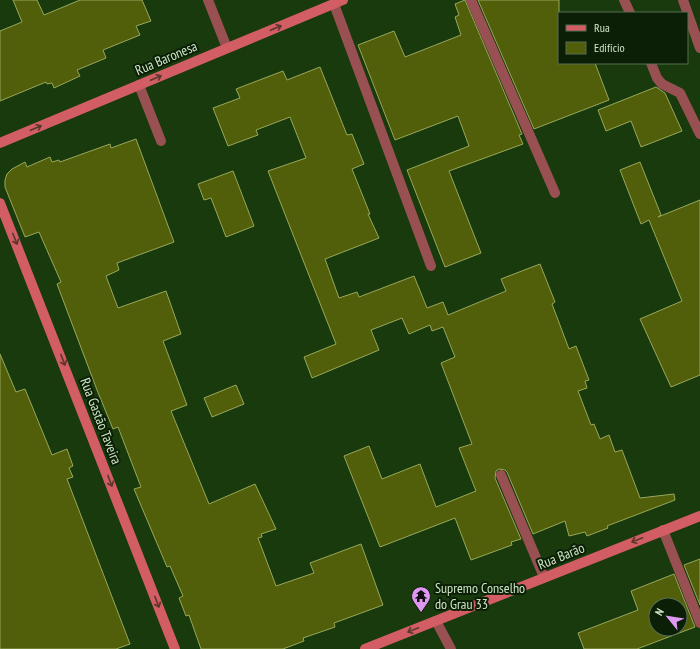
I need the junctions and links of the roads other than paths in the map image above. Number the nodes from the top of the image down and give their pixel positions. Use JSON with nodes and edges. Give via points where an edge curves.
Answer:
{"nodes":[{"id":1,"x":208,"y":0,"type":"edge"},
{"id":2,"x":471,"y":0,"type":"edge"},
{"id":3,"x":624,"y":0,"type":"edge"},
{"id":4,"x":683,"y":0,"type":"edge"},
{"id":5,"x":338,"y":2,"type":"edge"},
{"id":6,"x":630,"y":12,"type":"edge"},
{"id":7,"x":687,"y":12,"type":"edge"},
{"id":8,"x":688,"y":14,"type":"edge"},
{"id":9,"x":227,"y":48,"type":"junction"},
{"id":10,"x":700,"y":48,"type":"edge"},
{"id":11,"x":651,"y":64,"type":"edge"},
{"id":12,"x":139,"y":85,"type":"junction"},
{"id":13,"x":700,"y":134,"type":"edge"},
{"id":14,"x":161,"y":141,"type":"dead end"},
{"id":15,"x":0,"y":143,"type":"edge"},
{"id":16,"x":555,"y":192,"type":"dead end"},
{"id":17,"x":0,"y":203,"type":"edge"},
{"id":18,"x":431,"y":266,"type":"dead end"},
{"id":19,"x":501,"y":475,"type":"dead end"},
{"id":20,"x":700,"y":516,"type":"edge"},
{"id":21,"x":664,"y":530,"type":"junction"},
{"id":22,"x":544,"y":577,"type":"junction"},
{"id":23,"x":436,"y":621,"type":"junction"},
{"id":24,"x":700,"y":623,"type":"edge"},
{"id":25,"x":175,"y":649,"type":"edge"},
{"id":26,"x":365,"y":649,"type":"edge"},
{"id":27,"x":451,"y":649,"type":"edge"}],
"edges":[{"from":1,"to":9,"type":"street"},
{"from":2,"to":16,"type":"street"},
{"from":3,"to":6,"type":"street"},
{"from":4,"to":7,"type":"street"},
{"from":9,"to":5,"type":"street","name":"Rua Baronesa","one_way":true},
{"from":5,"to":18,"type":"street"},
{"from":8,"to":10,"type":"street"},
{"from":12,"to":9,"type":"street","name":"Rua Baronesa","one_way":true},
{"from":11,"to":13,"type":"street","via":[[662,84],[680,93]]},
{"from":12,"to":14,"type":"street"},
{"from":15,"to":12,"type":"street","name":"Rua Baronesa","one_way":true},
{"from":17,"to":25,"type":"street","name":"Rua Gastão Taveira","one_way":true},
{"from":19,"to":22,"type":"street"},
{"from":20,"to":21,"type":"street","name":"Rua Barão"},
{"from":21,"to":22,"type":"street","name":"Rua Barão","one_way":true},
{"from":21,"to":24,"type":"street"},
{"from":22,"to":23,"type":"street","name":"Rua Barão"},
{"from":23,"to":26,"type":"street","name":"Rua Barão","one_way":true},
{"from":23,"to":27,"type":"street"}]}
